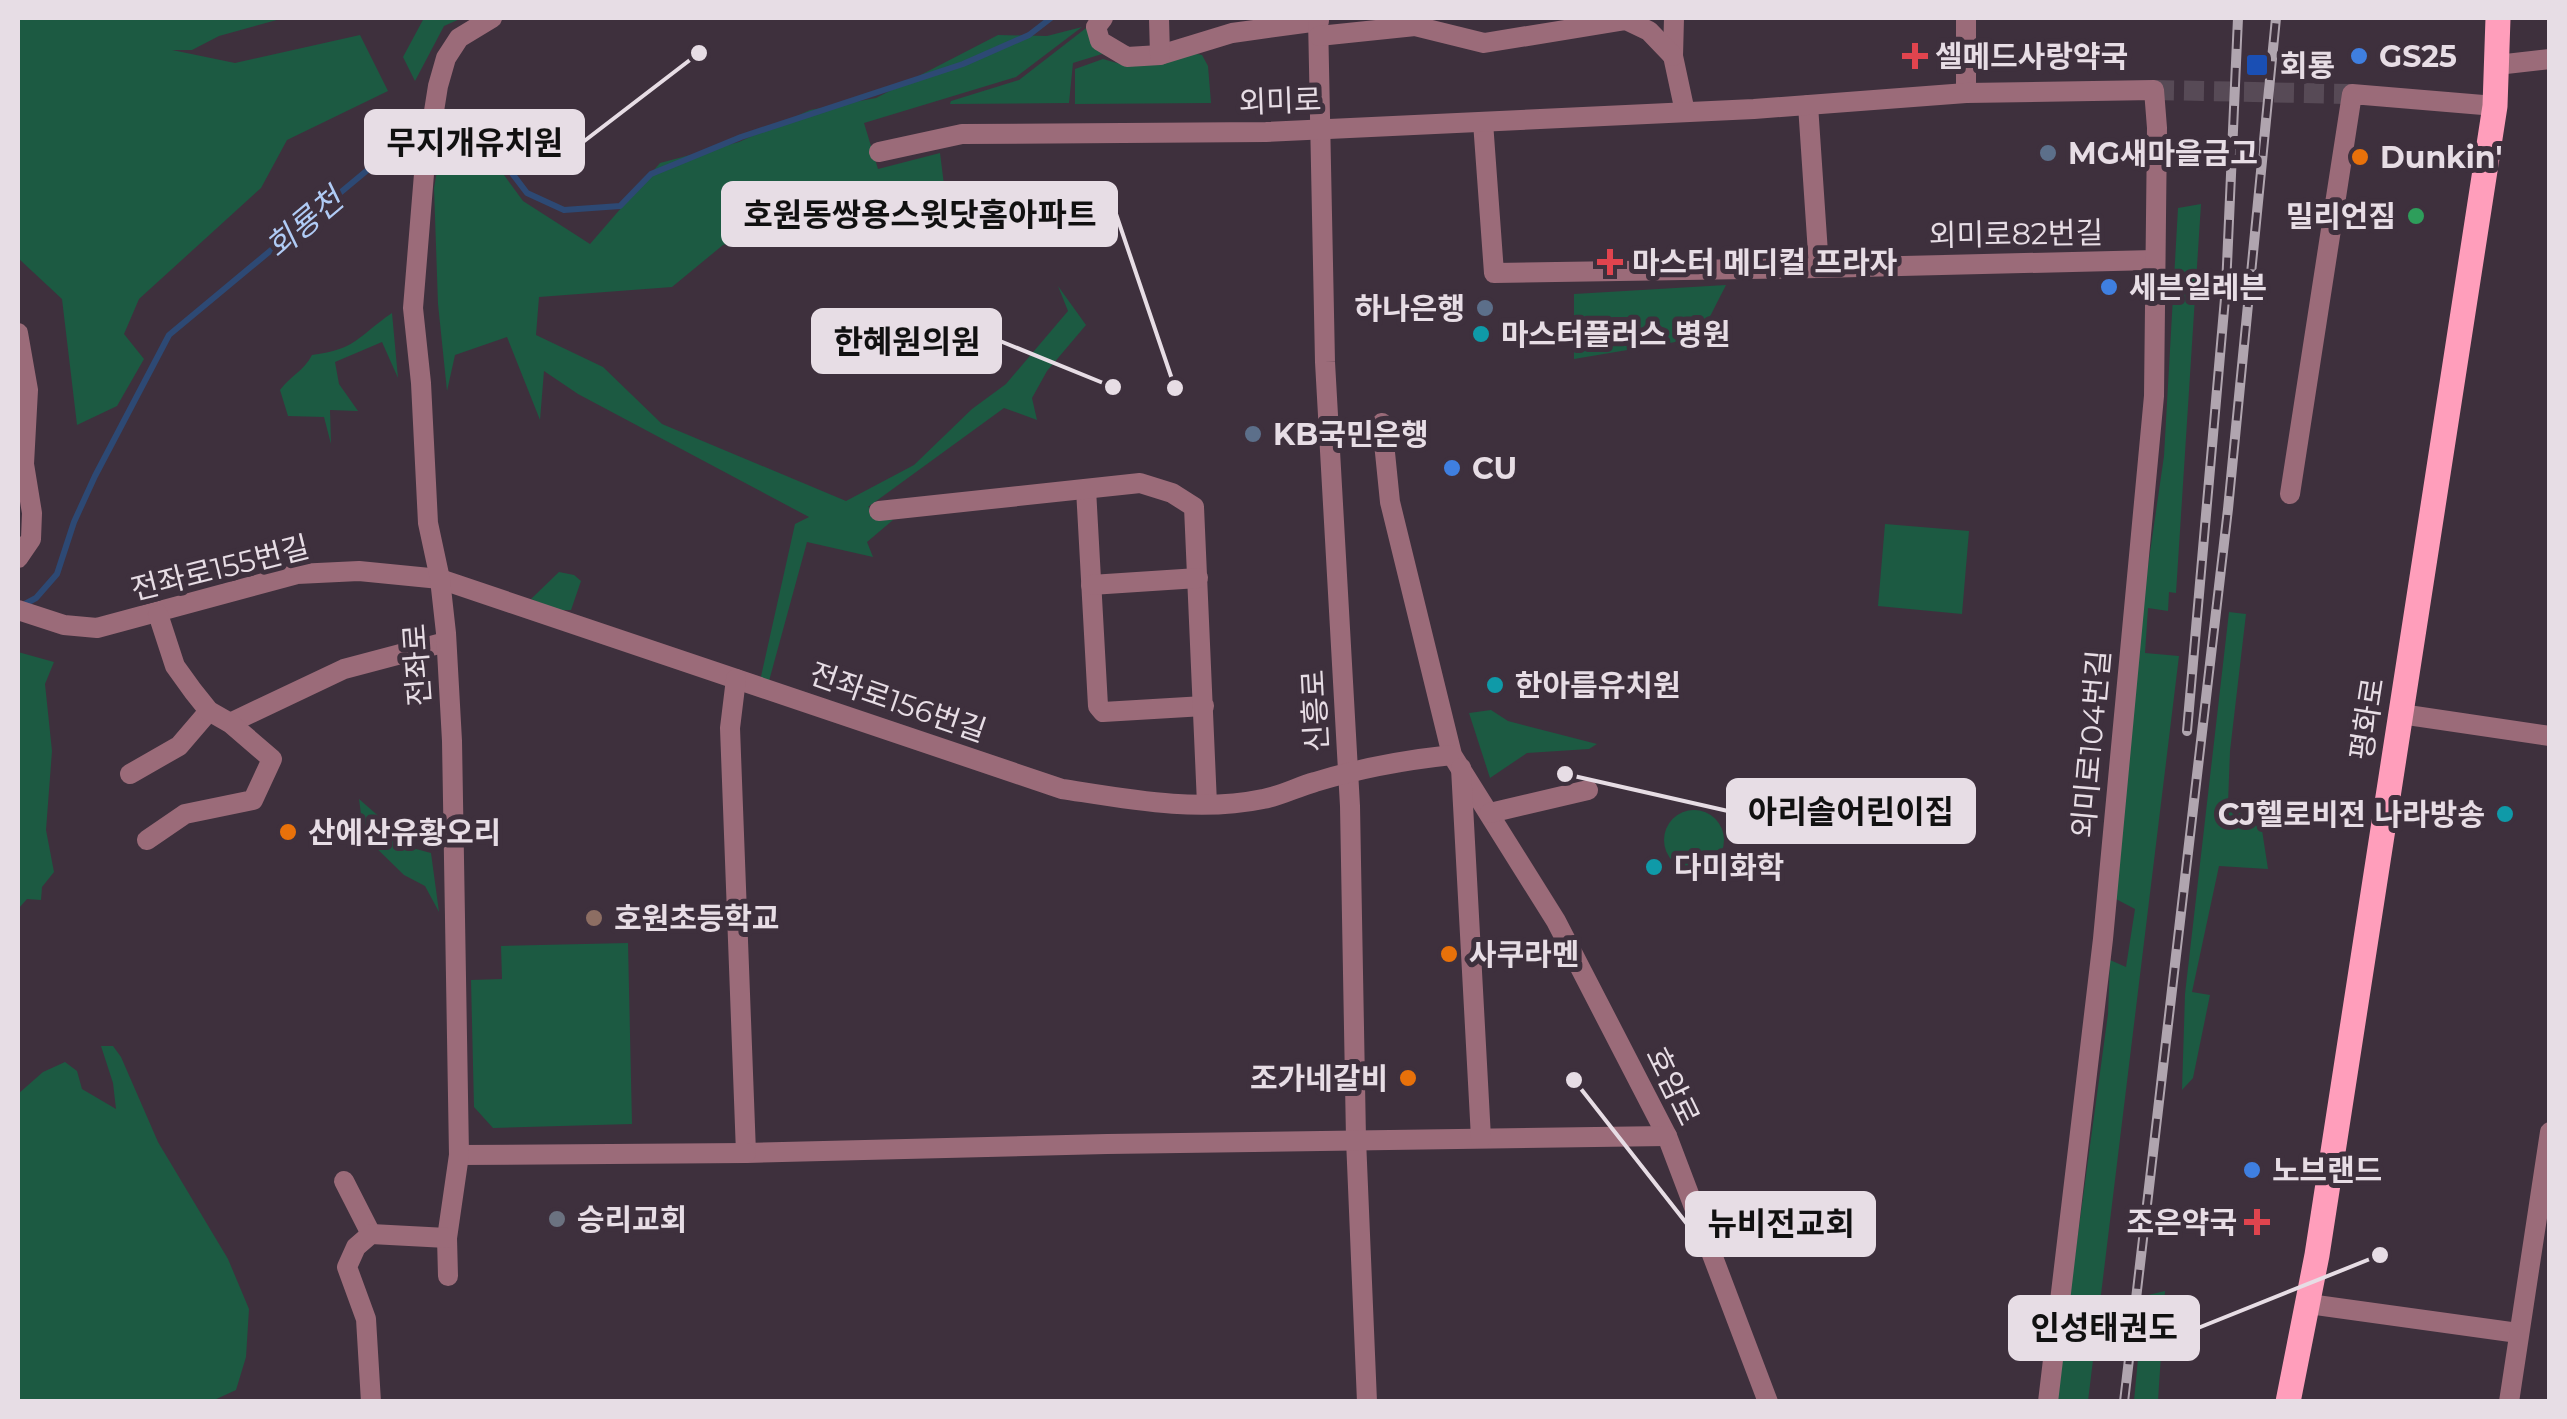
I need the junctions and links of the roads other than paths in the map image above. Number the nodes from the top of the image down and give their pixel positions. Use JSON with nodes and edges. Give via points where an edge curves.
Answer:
{"nodes":[{"id":1,"x":492,"y":18,"type":"edge"},
{"id":2,"x":1103,"y":18,"type":"edge"},
{"id":3,"x":1159,"y":18,"type":"edge"},
{"id":4,"x":1498,"y":18,"type":"edge"},
{"id":5,"x":1674,"y":18,"type":"edge"},
{"id":6,"x":1966,"y":18,"type":"edge"},
{"id":7,"x":1592,"y":20,"type":"edge"},
{"id":8,"x":2498,"y":24,"type":"edge"},
{"id":9,"x":1319,"y":25,"type":"edge"},
{"id":10,"x":1500,"y":41,"type":"junction"},
{"id":11,"x":1160,"y":54,"type":"junction"},
{"id":12,"x":1673,"y":56,"type":"junction"},
{"id":13,"x":2550,"y":59,"type":"edge"},
{"id":14,"x":2497,"y":65,"type":"junction"},
{"id":15,"x":2154,"y":90,"type":"joint"},
{"id":16,"x":1966,"y":93,"type":"junction"},
{"id":17,"x":1808,"y":104,"type":"junction"},
{"id":18,"x":2495,"y":106,"type":"junction"},
{"id":19,"x":1685,"y":112,"type":"junction"},
{"id":20,"x":1484,"y":122,"type":"junction"},
{"id":21,"x":1319,"y":130,"type":"junction"},
{"id":22,"x":879,"y":152,"type":"dead end"},
{"id":23,"x":2154,"y":260,"type":"junction"},
{"id":24,"x":1819,"y":268,"type":"junction"},
{"id":25,"x":18,"y":332,"type":"edge"},
{"id":26,"x":1382,"y":423,"type":"dead end"},
{"id":27,"x":22,"y":425,"type":"edge"},
{"id":28,"x":1086,"y":488,"type":"junction"},
{"id":29,"x":2290,"y":494,"type":"dead end"},
{"id":30,"x":879,"y":510,"type":"dead end"},
{"id":31,"x":18,"y":558,"type":"edge"},
{"id":32,"x":1198,"y":578,"type":"junction"},
{"id":33,"x":440,"y":580,"type":"junction"},
{"id":34,"x":1091,"y":586,"type":"junction"},
{"id":35,"x":18,"y":610,"type":"edge"},
{"id":36,"x":158,"y":614,"type":"junction"},
{"id":37,"x":446,"y":642,"type":"junction"},
{"id":38,"x":736,"y":679,"type":"junction"},
{"id":39,"x":1204,"y":706,"type":"junction"},
{"id":40,"x":209,"y":711,"type":"junction"},
{"id":41,"x":2401,"y":714,"type":"junction"},
{"id":42,"x":230,"y":722,"type":"junction"},
{"id":43,"x":2550,"y":736,"type":"edge"},
{"id":44,"x":1456,"y":760,"type":"junction"},
{"id":45,"x":1347,"y":773,"type":"junction"},
{"id":46,"x":130,"y":774,"type":"dead end"},
{"id":47,"x":1588,"y":790,"type":"dead end"},
{"id":48,"x":1207,"y":804,"type":"junction"},
{"id":49,"x":1490,"y":813,"type":"junction"},
{"id":50,"x":147,"y":840,"type":"dead end"},
{"id":51,"x":2550,"y":1132,"type":"edge"},
{"id":52,"x":1667,"y":1136,"type":"junction"},
{"id":53,"x":1480,"y":1138,"type":"junction"},
{"id":54,"x":1356,"y":1140,"type":"junction"},
{"id":55,"x":746,"y":1154,"type":"junction"},
{"id":56,"x":458,"y":1155,"type":"junction"},
{"id":57,"x":344,"y":1182,"type":"dead end"},
{"id":58,"x":372,"y":1234,"type":"junction"},
{"id":59,"x":447,"y":1238,"type":"junction"},
{"id":60,"x":448,"y":1276,"type":"dead end"},
{"id":61,"x":2309,"y":1304,"type":"junction"},
{"id":62,"x":2518,"y":1332,"type":"junction"},
{"id":63,"x":371,"y":1402,"type":"edge"},
{"id":64,"x":1367,"y":1402,"type":"edge"},
{"id":65,"x":1768,"y":1402,"type":"edge"},
{"id":66,"x":2048,"y":1402,"type":"edge"},
{"id":67,"x":2288,"y":1402,"type":"edge"},
{"id":68,"x":2509,"y":1402,"type":"edge"}],
"edges":[{"from":1,"to":33,"type":"street","name":"전좌로","via":[[460,38],[446,58],[424,174],[412,308],[428,523]]},
{"from":2,"to":11,"type":"street","via":[[1096,27],[1100,41],[1127,57]]},
{"from":3,"to":11,"type":"street"},
{"from":4,"to":10,"type":"street"},
{"from":5,"to":12,"type":"street"},
{"from":6,"to":16,"type":"street"},
{"from":7,"to":10,"type":"street"},
{"from":7,"to":12,"type":"street","via":[[1626,20],[1649,31]]},
{"from":8,"to":14,"type":"main road","name":"평화로"},
{"from":9,"to":10,"type":"street","via":[[1415,26]]},
{"from":9,"to":11,"type":"street","via":[[1232,33]]},
{"from":9,"to":21,"type":"street","name":"신흥로"},
{"from":12,"to":19,"type":"street"},
{"from":13,"to":14,"type":"street"},
{"from":14,"to":18,"type":"main road","name":"평화로"},
{"from":15,"to":16,"type":"street","name":"외미로"},
{"from":15,"to":23,"type":"street","name":"외미로104번길"},
{"from":16,"to":17,"type":"street","name":"외미로"},
{"from":17,"to":19,"type":"street","name":"외미로"},
{"from":17,"to":24,"type":"street"},
{"from":18,"to":29,"type":"street","via":[[2352,94]]},
{"from":18,"to":41,"type":"main road","name":"평화로"},
{"from":19,"to":20,"type":"street","name":"외미로"},
{"from":20,"to":21,"type":"street","name":"외미로"},
{"from":20,"to":24,"type":"street","name":"외미로82번길","via":[[1494,273]]},
{"from":21,"to":22,"type":"street","name":"외미로","via":[[962,134]]},
{"from":21,"to":45,"type":"street","name":"신흥로","via":[[1324,362]]},
{"from":23,"to":24,"type":"street","name":"외미로82번길"},
{"from":23,"to":66,"type":"street","name":"외미로104번길","via":[[2149,453],[2103,940]]},
{"from":25,"to":27,"type":"street","via":[[28,390]]},
{"from":26,"to":44,"type":"street","name":"호암로","via":[[1390,502]]},
{"from":27,"to":31,"type":"street","via":[[32,539]]},
{"from":28,"to":30,"type":"street"},
{"from":28,"to":32,"type":"street","via":[[1140,483],[1194,507]]},
{"from":28,"to":34,"type":"street"},
{"from":32,"to":34,"type":"street"},
{"from":32,"to":39,"type":"street"},
{"from":33,"to":36,"type":"street","name":"전좌로155번길","via":[[359,571],[297,574]]},
{"from":33,"to":37,"type":"street","name":"전좌로"},
{"from":33,"to":38,"type":"street","name":"전좌로156번길"},
{"from":34,"to":39,"type":"street","via":[[1103,712]]},
{"from":35,"to":36,"type":"street","name":"전좌로155번길","via":[[97,628]]},
{"from":36,"to":40,"type":"street","via":[[175,666]]},
{"from":37,"to":42,"type":"street","via":[[344,668]]},
{"from":37,"to":56,"type":"street","name":"전좌로"},
{"from":38,"to":48,"type":"street","name":"전좌로156번길","via":[[1062,789]]},
{"from":38,"to":55,"type":"street","via":[[730,728]]},
{"from":39,"to":48,"type":"street"},
{"from":40,"to":42,"type":"street"},
{"from":40,"to":46,"type":"street","via":[[180,746]]},
{"from":41,"to":43,"type":"street"},
{"from":41,"to":61,"type":"main road","name":"평화로"},
{"from":42,"to":50,"type":"street","via":[[272,759],[253,800],[185,814]]},
{"from":44,"to":45,"type":"street","name":"전좌로156번길","via":[[1389,762]]},
{"from":44,"to":49,"type":"street","name":"호암로"},
{"from":44,"to":53,"type":"street"},
{"from":45,"to":48,"type":"street","name":"전좌로156번길","via":[[1263,800]]},
{"from":45,"to":54,"type":"street","name":"신흥로"},
{"from":47,"to":49,"type":"street"},
{"from":49,"to":52,"type":"street","name":"호암로","via":[[1556,921]]},
{"from":51,"to":62,"type":"street"},
{"from":52,"to":53,"type":"street"},
{"from":52,"to":65,"type":"street","name":"호암로"},
{"from":53,"to":54,"type":"street"},
{"from":54,"to":55,"type":"street"},
{"from":54,"to":64,"type":"street","name":"신흥로"},
{"from":55,"to":56,"type":"street"},
{"from":56,"to":59,"type":"street","name":"전좌로"},
{"from":57,"to":58,"type":"street"},
{"from":58,"to":59,"type":"street"},
{"from":58,"to":63,"type":"street","via":[[347,1266],[366,1318]]},
{"from":59,"to":60,"type":"street","name":"전좌로"},
{"from":61,"to":62,"type":"street"},
{"from":61,"to":67,"type":"main road","name":"평화로"},
{"from":62,"to":68,"type":"street"}]}
